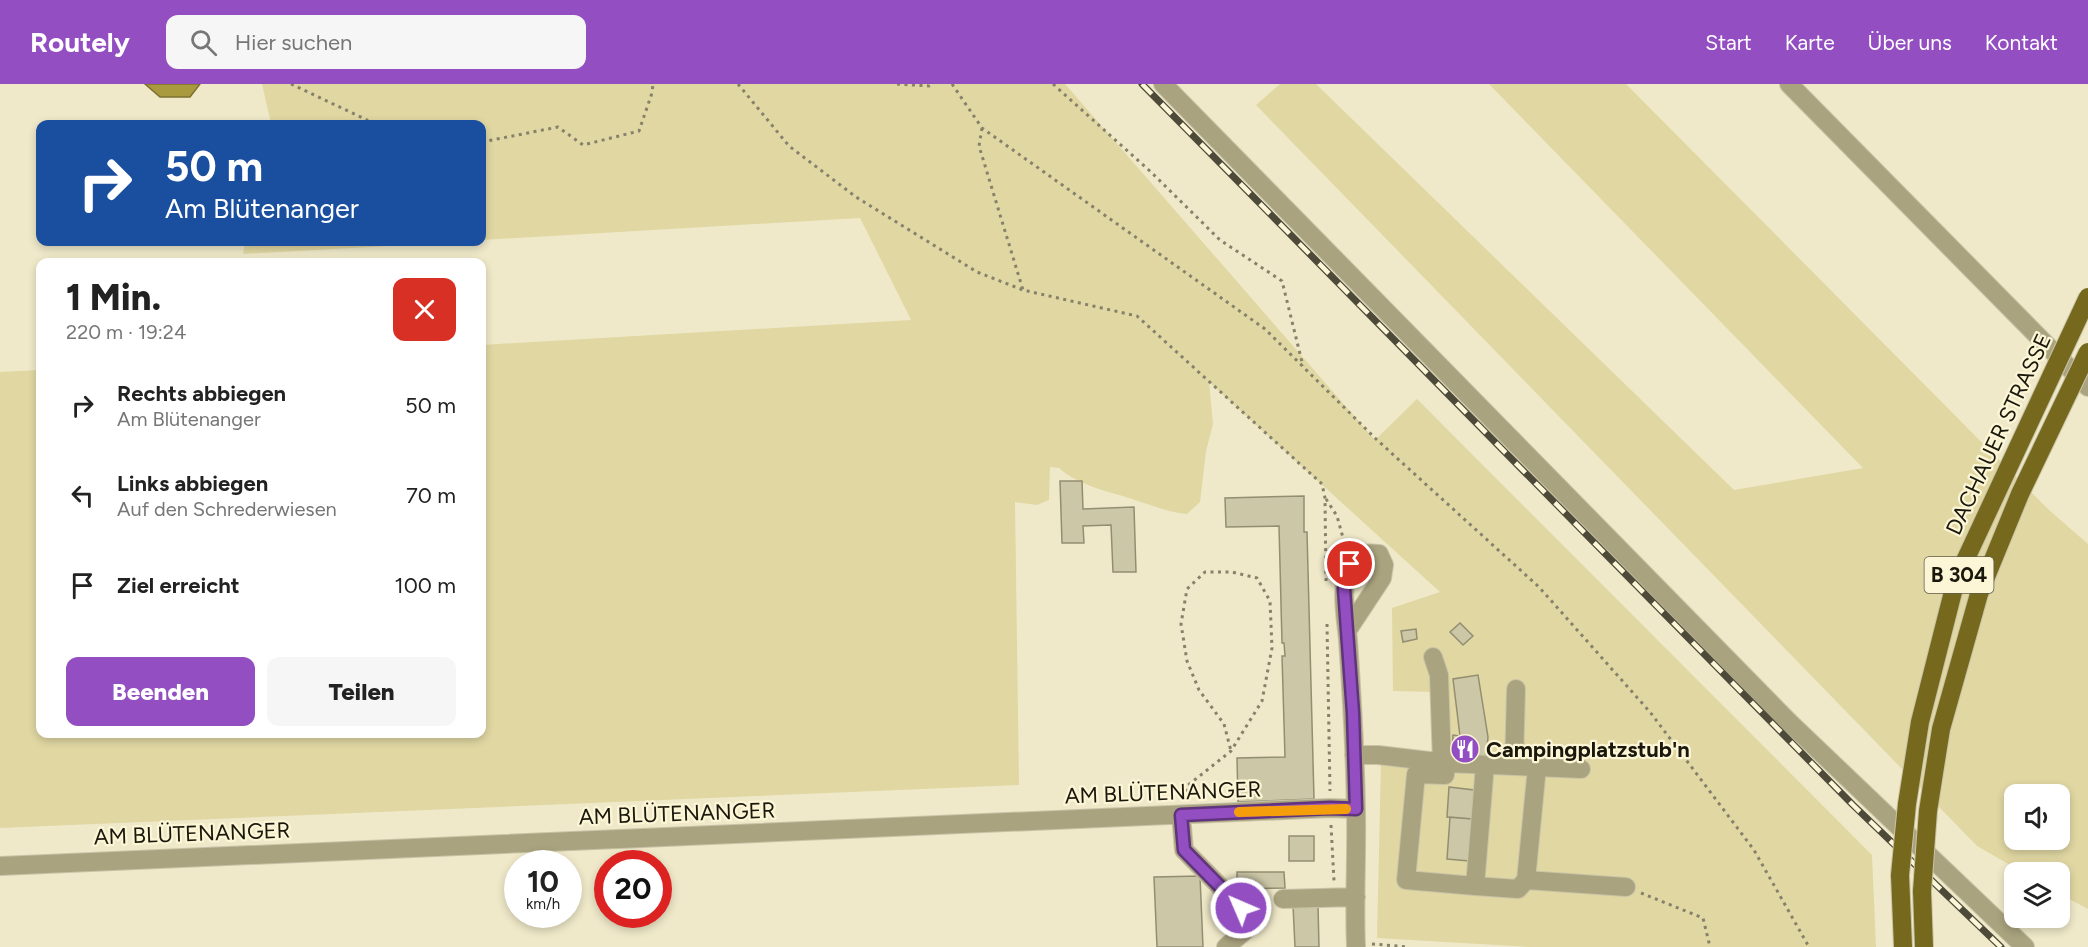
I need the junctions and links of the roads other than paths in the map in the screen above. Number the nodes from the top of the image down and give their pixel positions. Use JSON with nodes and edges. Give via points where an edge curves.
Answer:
{"nodes":[{"id":1,"x":1163,"y":84,"type":"edge"},
{"id":2,"x":1789,"y":84,"type":"edge"},
{"id":3,"x":2088,"y":297,"type":"edge"},
{"id":4,"x":2088,"y":352,"type":"edge"},
{"id":5,"x":2088,"y":387,"type":"edge"},
{"id":6,"x":1347,"y":631,"type":"junction"},
{"id":7,"x":1433,"y":657,"type":"dead end"},
{"id":8,"x":1516,"y":689,"type":"dead end"},
{"id":9,"x":1354,"y":755,"type":"junction"},
{"id":10,"x":1444,"y":763,"type":"junction"},
{"id":11,"x":1485,"y":765,"type":"junction"},
{"id":12,"x":1514,"y":766,"type":"junction"},
{"id":13,"x":1537,"y":767,"type":"junction"},
{"id":14,"x":1581,"y":769,"type":"dead end"},
{"id":15,"x":1356,"y":809,"type":"junction"},
{"id":16,"x":1181,"y":815,"type":"junction"},
{"id":17,"x":0,"y":866,"type":"edge"},
{"id":18,"x":1526,"y":880,"type":"junction"},
{"id":19,"x":1475,"y":886,"type":"junction"},
{"id":20,"x":1626,"y":887,"type":"road end"},
{"id":21,"x":1356,"y":897,"type":"junction"},
{"id":22,"x":1283,"y":899,"type":"dead end"},
{"id":23,"x":1355,"y":945,"type":"edge"},
{"id":24,"x":1226,"y":947,"type":"edge"},
{"id":25,"x":1903,"y":947,"type":"edge"},
{"id":26,"x":1924,"y":947,"type":"edge"},
{"id":27,"x":2025,"y":947,"type":"edge"}],
"edges":[{"from":1,"to":27,"type":"street","via":[[1789,722]]},
{"from":2,"to":5,"type":"street"},
{"from":3,"to":25,"type":"main road","name":"DACHAUER STRASSE","number":"B 304","bridge":true,"via":[[1956,580],[1920,722],[1907,804],[1900,875]]},
{"from":4,"to":26,"type":"main road","name":"DACHAUER STRASSE","number":"B 304","bridge":true,"via":[[2020,494],[1979,594],[1941,729],[1928,811],[1922,891]]},
{"from":6,"to":6,"type":"street","via":[[1344,589],[1350,564],[1357,556],[1379,554],[1384,565],[1382,578]]},
{"from":6,"to":9,"type":"street"},
{"from":7,"to":10,"type":"street","via":[[1439,675]]},
{"from":8,"to":12,"type":"street"},
{"from":9,"to":10,"type":"street"},
{"from":9,"to":15,"type":"street"},
{"from":10,"to":11,"type":"street"},
{"from":10,"to":19,"type":"street","via":[[1445,775],[1416,774],[1406,880]]},
{"from":11,"to":12,"type":"street"},
{"from":11,"to":19,"type":"street"},
{"from":12,"to":13,"type":"street"},
{"from":13,"to":14,"type":"street"},
{"from":13,"to":18,"type":"street"},
{"from":15,"to":16,"type":"street","name":"AM BLÜTENANGER"},
{"from":15,"to":21,"type":"street"},
{"from":16,"to":17,"type":"street","name":"AM BLÜTENANGER"},
{"from":16,"to":24,"type":"street","via":[[1184,850],[1255,922]]},
{"from":18,"to":19,"type":"street","via":[[1518,889]]},
{"from":18,"to":20,"type":"street"},
{"from":21,"to":22,"type":"street"},
{"from":21,"to":23,"type":"street"}]}
